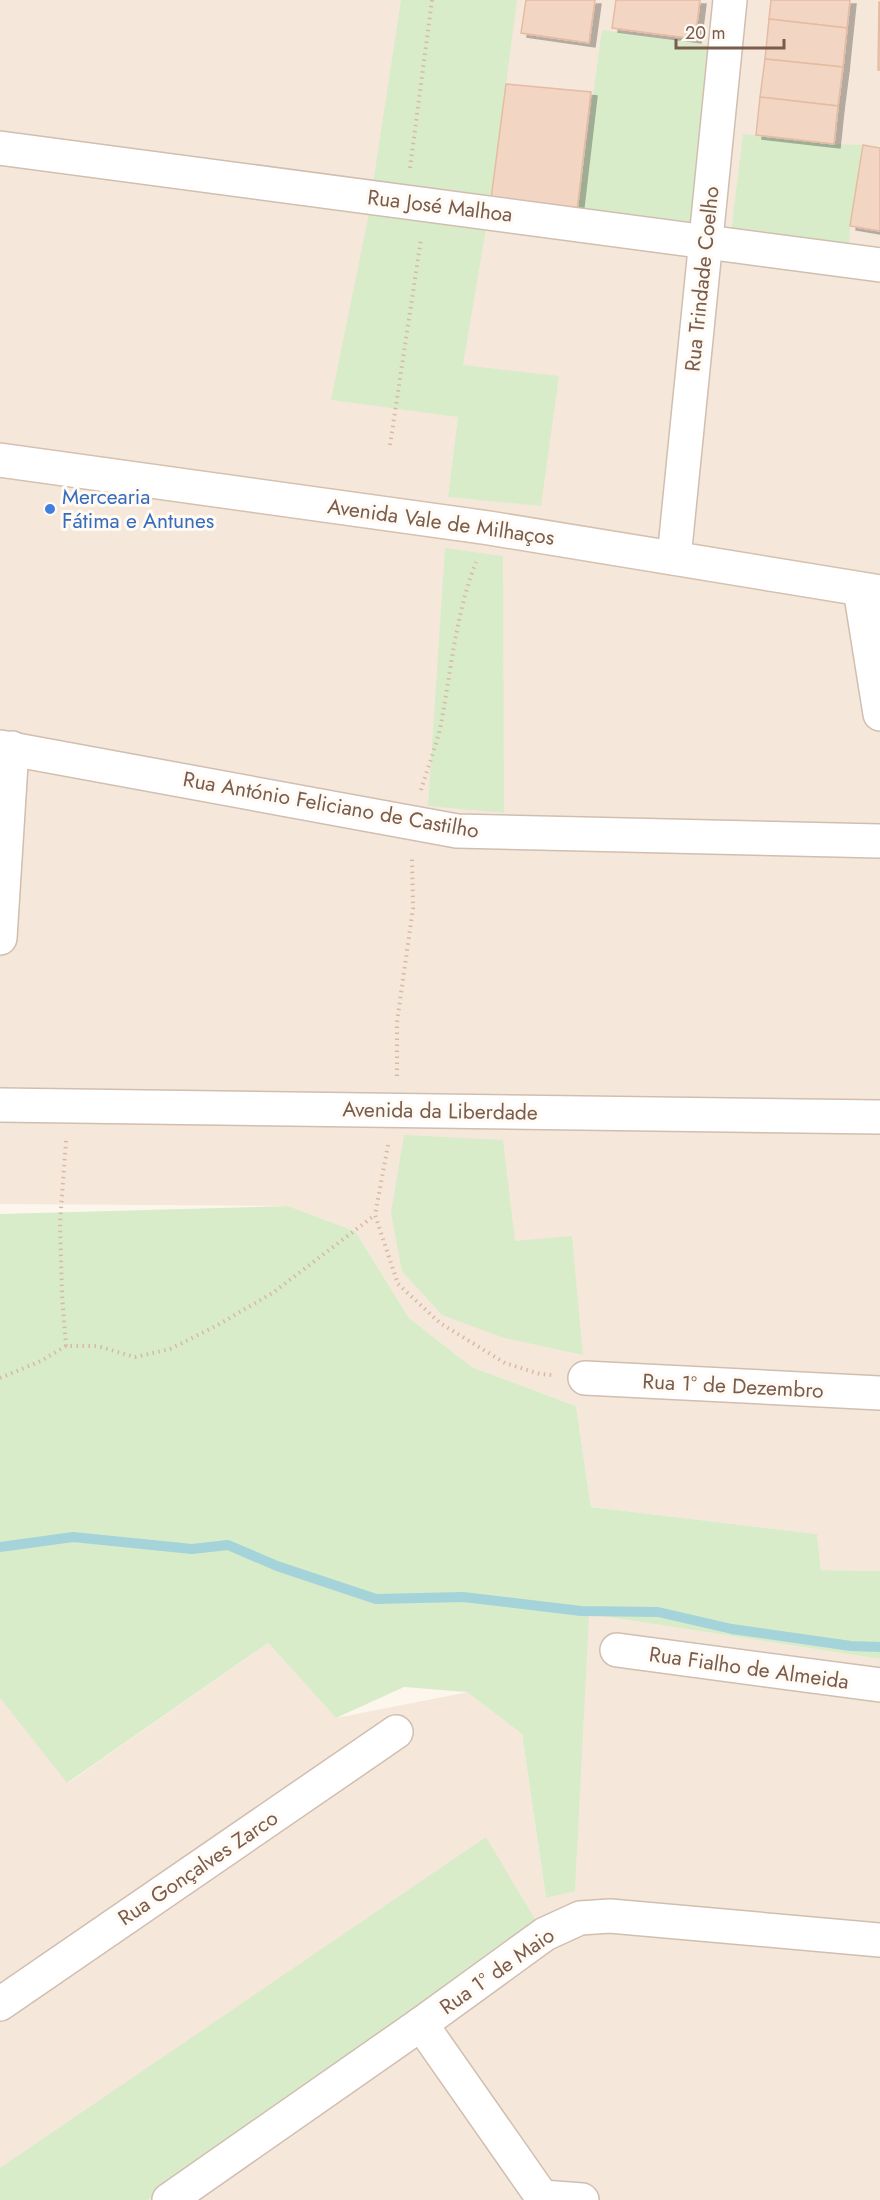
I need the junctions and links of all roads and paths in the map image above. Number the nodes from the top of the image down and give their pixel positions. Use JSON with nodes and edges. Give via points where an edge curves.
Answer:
{"nodes":[{"id":1,"x":432,"y":0,"type":"edge"},
{"id":2,"x":730,"y":0,"type":"edge"},
{"id":3,"x":0,"y":148,"type":"edge"},
{"id":4,"x":416,"y":203,"type":"junction"},
{"id":5,"x":706,"y":241,"type":"junction"},
{"id":6,"x":880,"y":265,"type":"edge"},
{"id":7,"x":390,"y":446,"type":"dead end"},
{"id":8,"x":0,"y":460,"type":"edge"},
{"id":9,"x":674,"y":558,"type":"junction"},
{"id":10,"x":870,"y":591,"type":"edge"},
{"id":11,"x":880,"y":714,"type":"edge"},
{"id":12,"x":6,"y":747,"type":"edge"},
{"id":13,"x":880,"y":841,"type":"edge"},
{"id":14,"x":0,"y":938,"type":"edge"},
{"id":15,"x":0,"y":1105,"type":"edge"},
{"id":16,"x":69,"y":1106,"type":"junction"},
{"id":17,"x":397,"y":1110,"type":"junction"},
{"id":18,"x":880,"y":1117,"type":"edge"},
{"id":19,"x":375,"y":1215,"type":"junction"},
{"id":20,"x":66,"y":1346,"type":"junction"},
{"id":21,"x":0,"y":1378,"type":"edge"},
{"id":22,"x":585,"y":1378,"type":"joint"},
{"id":23,"x":880,"y":1394,"type":"edge"},
{"id":24,"x":617,"y":1650,"type":"dead end"},
{"id":25,"x":880,"y":1685,"type":"edge"},
{"id":26,"x":396,"y":1732,"type":"dead end"},
{"id":27,"x":880,"y":1940,"type":"edge"},
{"id":28,"x":0,"y":2004,"type":"edge"},
{"id":29,"x":421,"y":2024,"type":"junction"},
{"id":30,"x":169,"y":2200,"type":"edge"},
{"id":31,"x":582,"y":2200,"type":"edge"}],
"edges":[{"from":1,"to":4,"type":"path"},
{"from":2,"to":5,"type":"street","name":"Rua Trindade Coelho"},
{"from":3,"to":4,"type":"street","name":"Rua José Malhoa"},
{"from":4,"to":5,"type":"street","name":"Rua José Malhoa"},
{"from":4,"to":7,"type":"path"},
{"from":5,"to":6,"type":"street","name":"Rua José Malhoa"},
{"from":5,"to":9,"type":"street","name":"Rua Trindade Coelho"},
{"from":8,"to":9,"type":"street","name":"Avenida Vale de Milhaços","via":[[489,528]]},
{"from":9,"to":10,"type":"street","name":"Avenida Vale de Milhaços"},
{"from":10,"to":11,"type":"street"},
{"from":12,"to":13,"type":"street","name":"Rua António Feliciano de Castilho","via":[[457,831]]},
{"from":12,"to":14,"type":"street"},
{"from":15,"to":16,"type":"street","name":"Avenida da Liberdade"},
{"from":16,"to":17,"type":"street","name":"Avenida da Liberdade"},
{"from":16,"to":20,"type":"path","via":[[60,1223]]},
{"from":17,"to":18,"type":"street","name":"Avenida da Liberdade"},
{"from":17,"to":19,"type":"path"},
{"from":19,"to":20,"type":"path","via":[[274,1292],[170,1349],[135,1357],[97,1346]]},
{"from":19,"to":22,"type":"path","via":[[398,1284],[440,1323],[505,1363],[540,1374]]},
{"from":20,"to":21,"type":"path"},
{"from":22,"to":23,"type":"street","name":"Rua 1º de Dezembro"},
{"from":24,"to":25,"type":"street","name":"Rua Fialho de Almeida"},
{"from":26,"to":28,"type":"street","name":"Rua Gonçalves Zarco"},
{"from":27,"to":29,"type":"street","name":"Rua 1º de Maio","via":[[610,1916],[580,1918],[545,1934]]},
{"from":29,"to":30,"type":"street","name":"Rua 1º de Maio"},
{"from":29,"to":31,"type":"street","via":[[542,2197]]}]}
